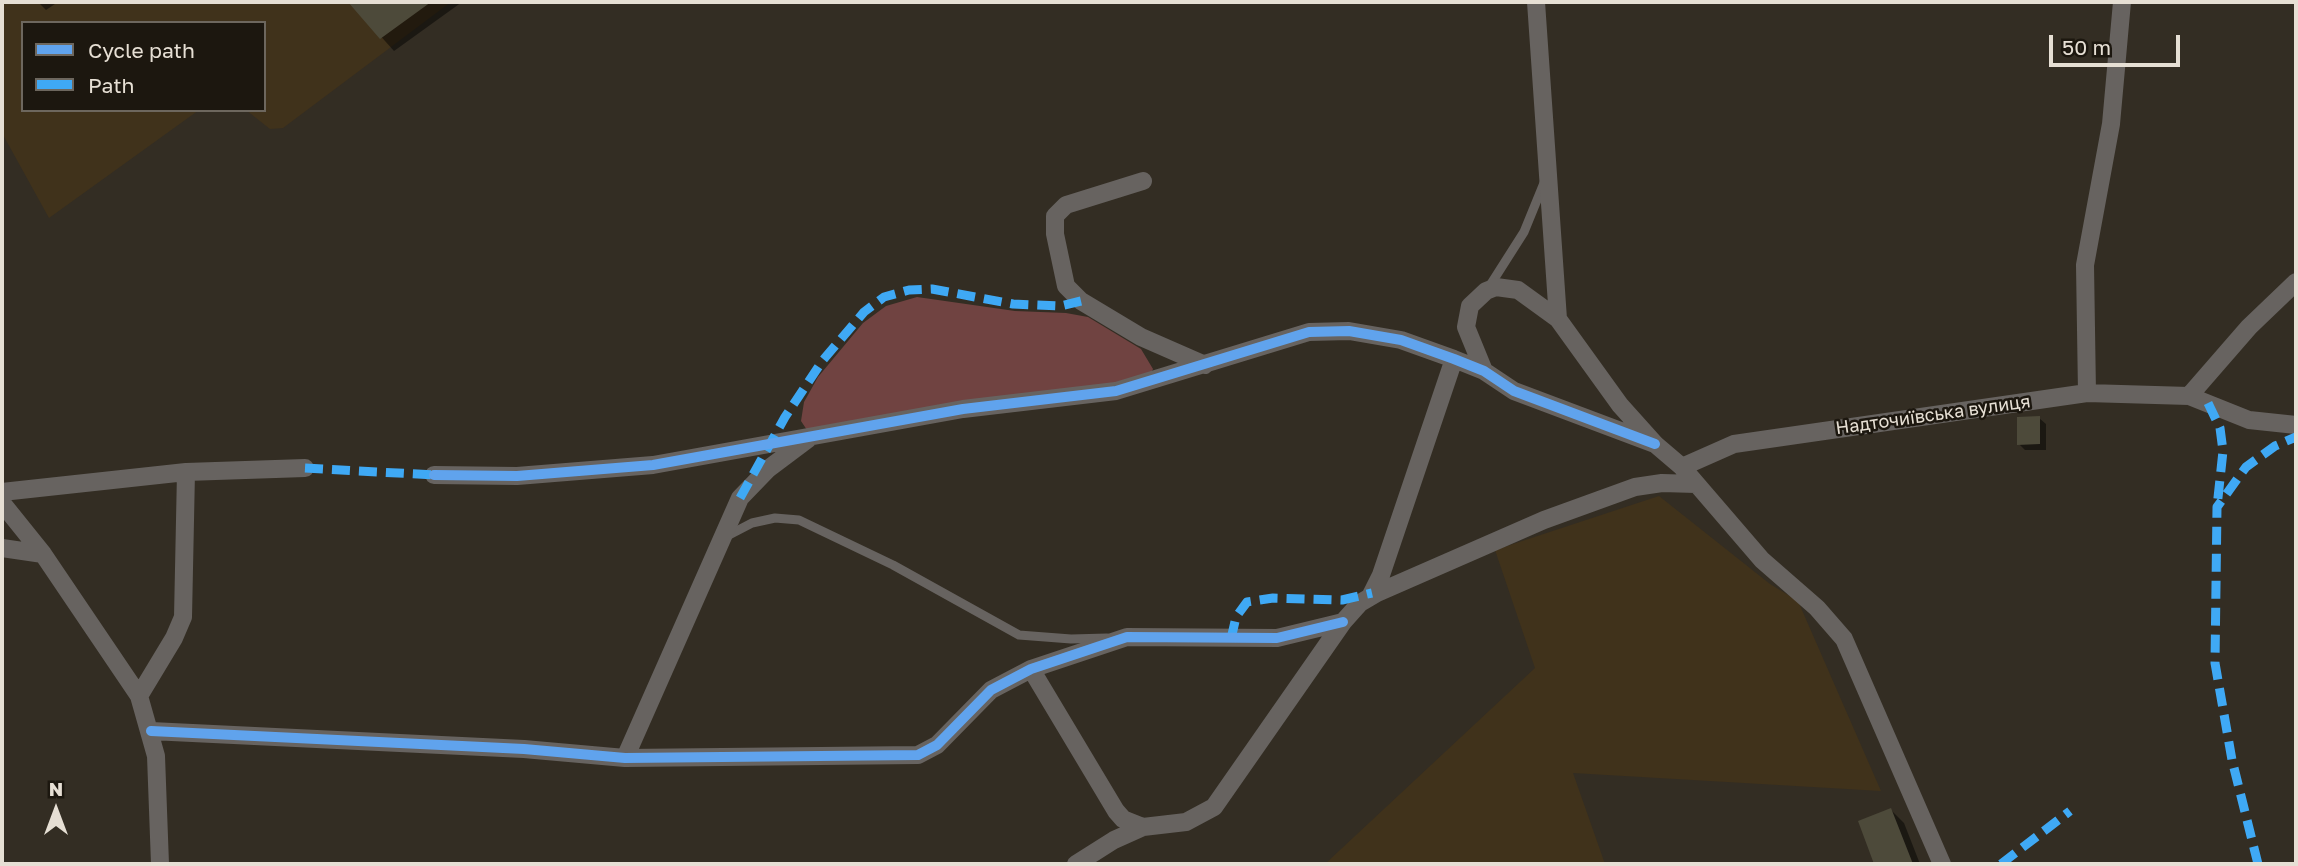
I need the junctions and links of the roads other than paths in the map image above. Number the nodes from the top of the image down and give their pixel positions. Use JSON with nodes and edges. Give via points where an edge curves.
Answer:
{"nodes":[{"id":1,"x":1536,"y":2,"type":"edge"},
{"id":2,"x":2122,"y":2,"type":"edge"},
{"id":3,"x":1548,"y":171,"type":"junction"},
{"id":4,"x":1143,"y":181,"type":"dead end"},
{"id":5,"x":2296,"y":282,"type":"edge"},
{"id":6,"x":1486,"y":291,"type":"junction"},
{"id":7,"x":1558,"y":319,"type":"junction"},
{"id":8,"x":1454,"y":359,"type":"junction"},
{"id":9,"x":1205,"y":365,"type":"junction"},
{"id":10,"x":1484,"y":371,"type":"junction"},
{"id":11,"x":2087,"y":393,"type":"junction"},
{"id":12,"x":2189,"y":396,"type":"junction"},
{"id":13,"x":2296,"y":425,"type":"edge"},
{"id":14,"x":814,"y":435,"type":"junction"},
{"id":15,"x":1655,"y":444,"type":"junction"},
{"id":16,"x":1682,"y":467,"type":"junction"},
{"id":17,"x":305,"y":468,"type":"dead end"},
{"id":18,"x":186,"y":472,"type":"junction"},
{"id":19,"x":434,"y":475,"type":"dead end"},
{"id":20,"x":1696,"y":484,"type":"junction"},
{"id":21,"x":2,"y":492,"type":"edge"},
{"id":22,"x":2,"y":503,"type":"edge"},
{"id":23,"x":718,"y":543,"type":"junction"},
{"id":24,"x":2,"y":548,"type":"edge"},
{"id":25,"x":43,"y":554,"type":"junction"},
{"id":26,"x":1370,"y":597,"type":"junction"},
{"id":27,"x":1343,"y":622,"type":"junction"},
{"id":28,"x":1127,"y":637,"type":"junction"},
{"id":29,"x":1031,"y":669,"type":"junction"},
{"id":30,"x":139,"y":696,"type":"junction"},
{"id":31,"x":151,"y":731,"type":"junction"},
{"id":32,"x":625,"y":758,"type":"junction"},
{"id":33,"x":1143,"y":827,"type":"junction"},
{"id":34,"x":160,"y":864,"type":"edge"},
{"id":35,"x":1076,"y":864,"type":"edge"},
{"id":36,"x":1942,"y":864,"type":"edge"}],
"edges":[{"from":1,"to":3,"type":"street"},
{"from":2,"to":11,"type":"street","via":[[2112,124],[2085,265]]},
{"from":3,"to":6,"type":"lane","via":[[1524,232]]},
{"from":3,"to":7,"type":"street"},
{"from":4,"to":9,"type":"street","via":[[1066,205],[1055,216],[1066,286],[1080,301],[1141,337]]},
{"from":5,"to":12,"type":"street"},
{"from":6,"to":7,"type":"street","via":[[1496,287],[1517,290]]},
{"from":6,"to":10,"type":"street","via":[[1471,306],[1466,327]]},
{"from":7,"to":15,"type":"street","via":[[1613,396]]},
{"from":8,"to":9,"type":"street","via":[[1401,340],[1349,331],[1309,332]]},
{"from":8,"to":10,"type":"street"},
{"from":8,"to":26,"type":"street"},
{"from":9,"to":14,"type":"street","via":[[1115,391],[963,409]]},
{"from":10,"to":15,"type":"street","via":[[1514,391]]},
{"from":11,"to":12,"type":"street","name":"Надточиївська вулиця"},
{"from":11,"to":16,"type":"street","name":"Надточиївська вулиця","via":[[1734,443]]},
{"from":12,"to":13,"type":"street","via":[[2249,420]]},
{"from":14,"to":19,"type":"street","via":[[641,467],[517,476]]},
{"from":14,"to":23,"type":"street","via":[[768,469],[740,498]]},
{"from":15,"to":16,"type":"street"},
{"from":16,"to":20,"type":"street"},
{"from":17,"to":18,"type":"street"},
{"from":18,"to":21,"type":"street"},
{"from":18,"to":30,"type":"street","via":[[183,617]]},
{"from":20,"to":26,"type":"street","via":[[1635,487],[1544,520]]},
{"from":20,"to":36,"type":"street","via":[[1762,560],[1817,608],[1844,639]]},
{"from":22,"to":25,"type":"street"},
{"from":23,"to":28,"type":"lane","via":[[752,523],[775,518],[799,520],[893,565],[1019,635]]},
{"from":23,"to":32,"type":"street"},
{"from":24,"to":25,"type":"street"},
{"from":25,"to":30,"type":"street"},
{"from":26,"to":27,"type":"street"},
{"from":27,"to":28,"type":"street","via":[[1277,638]]},
{"from":27,"to":33,"type":"street","via":[[1214,807],[1186,822]]},
{"from":28,"to":29,"type":"street"},
{"from":29,"to":32,"type":"street","via":[[991,690],[937,745],[918,755]]},
{"from":29,"to":33,"type":"street","via":[[1115,811]]},
{"from":30,"to":31,"type":"street"},
{"from":31,"to":32,"type":"street"},
{"from":31,"to":34,"type":"street"},
{"from":33,"to":35,"type":"street"}]}
